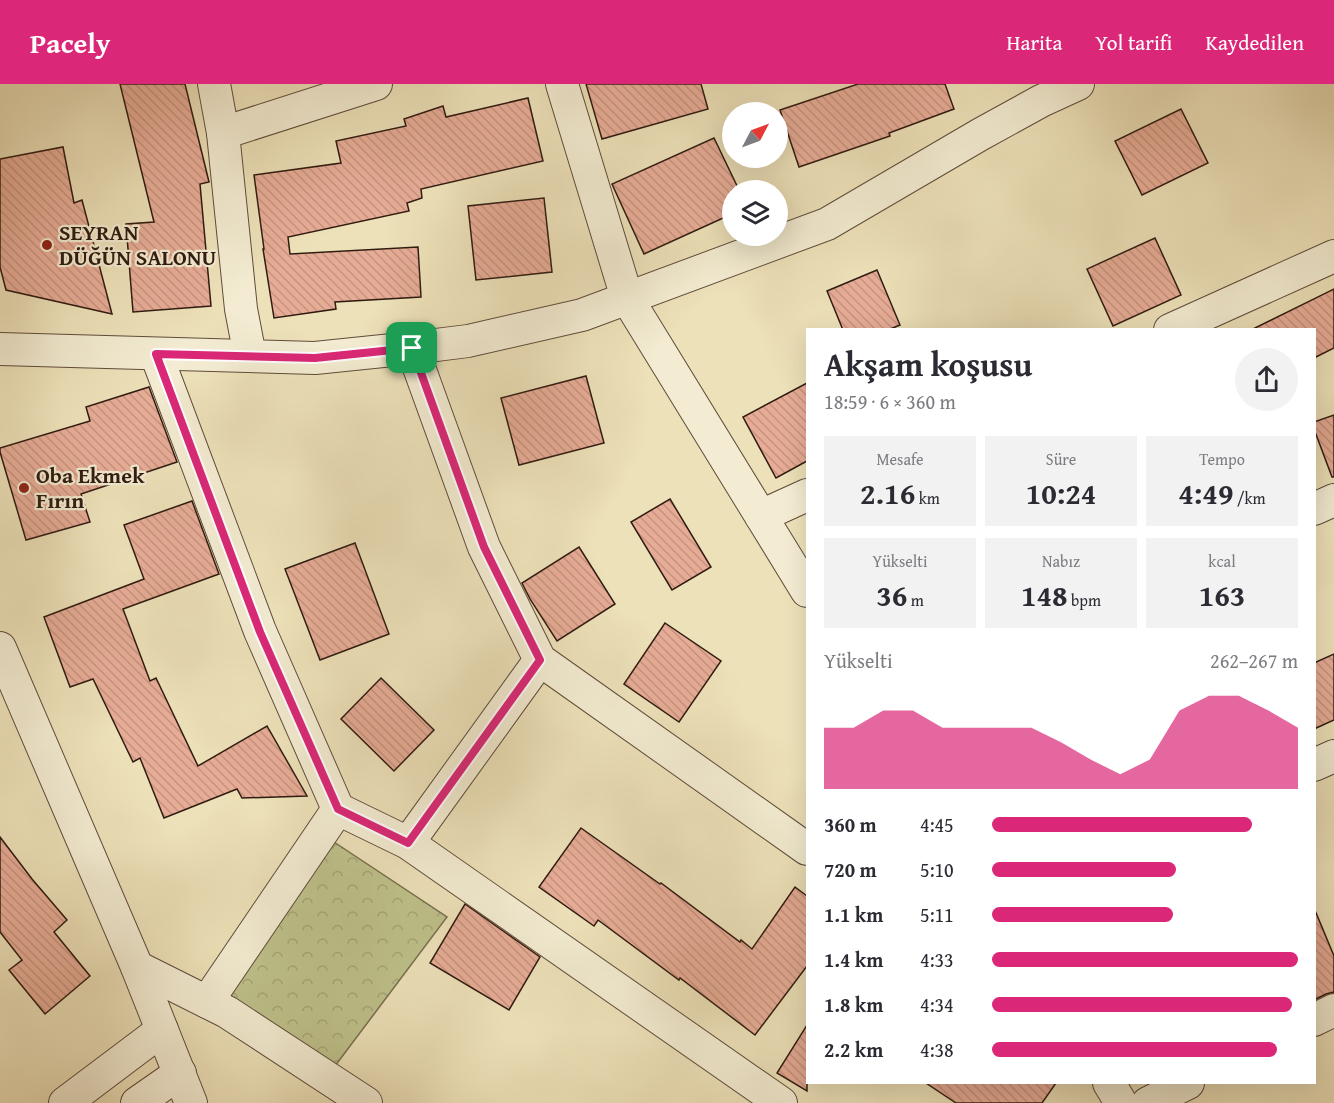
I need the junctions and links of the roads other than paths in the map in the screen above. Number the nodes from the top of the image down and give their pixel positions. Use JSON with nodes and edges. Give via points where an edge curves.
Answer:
{"nodes":[{"id":1,"x":214,"y":84,"type":"edge"},
{"id":2,"x":376,"y":84,"type":"edge"},
{"id":3,"x":562,"y":84,"type":"edge"},
{"id":4,"x":1078,"y":84,"type":"edge"},
{"id":5,"x":223,"y":134,"type":"junction"},
{"id":6,"x":1334,"y":256,"type":"edge"},
{"id":7,"x":627,"y":298,"type":"junction"},
{"id":8,"x":1174,"y":328,"type":"edge"},
{"id":9,"x":412,"y":348,"type":"junction"},
{"id":10,"x":0,"y":349,"type":"edge"},
{"id":11,"x":156,"y":354,"type":"junction"},
{"id":12,"x":250,"y":356,"type":"junction"},
{"id":13,"x":806,"y":495,"type":"edge"},
{"id":14,"x":1334,"y":500,"type":"edge"},
{"id":15,"x":1316,"y":508,"type":"edge"},
{"id":16,"x":761,"y":516,"type":"junction"},
{"id":17,"x":806,"y":589,"type":"edge"},
{"id":18,"x":0,"y":648,"type":"edge"},
{"id":19,"x":540,"y":660,"type":"junction"},
{"id":20,"x":1334,"y":756,"type":"edge"},
{"id":21,"x":1316,"y":764,"type":"edge"},
{"id":22,"x":338,"y":809,"type":"junction"},
{"id":23,"x":408,"y":843,"type":"junction"},
{"id":24,"x":806,"y":848,"type":"edge"},
{"id":25,"x":137,"y":967,"type":"junction"},
{"id":26,"x":207,"y":1002,"type":"junction"},
{"id":27,"x":1334,"y":1010,"type":"edge"},
{"id":28,"x":1316,"y":1019,"type":"edge"},
{"id":29,"x":162,"y":1030,"type":"junction"},
{"id":30,"x":180,"y":1073,"type":"junction"},
{"id":31,"x":1110,"y":1084,"type":"edge"},
{"id":32,"x":1186,"y":1084,"type":"edge"},
{"id":33,"x":65,"y":1103,"type":"edge"},
{"id":34,"x":137,"y":1103,"type":"edge"},
{"id":35,"x":191,"y":1103,"type":"edge"},
{"id":36,"x":366,"y":1103,"type":"edge"},
{"id":37,"x":781,"y":1103,"type":"edge"},
{"id":38,"x":1121,"y":1103,"type":"edge"},
{"id":39,"x":1148,"y":1103,"type":"edge"}],
"edges":[{"from":1,"to":5,"type":"street"},
{"from":2,"to":5,"type":"street"},
{"from":3,"to":7,"type":"street"},
{"from":4,"to":7,"type":"street","via":[[981,134],[827,224]]},
{"from":5,"to":12,"type":"street","via":[[241,309]]},
{"from":6,"to":8,"type":"street"},
{"from":7,"to":9,"type":"street","via":[[582,315],[468,341]]},
{"from":7,"to":16,"type":"street"},
{"from":9,"to":12,"type":"street","via":[[315,358]]},
{"from":9,"to":19,"type":"street","via":[[484,547]]},
{"from":10,"to":11,"type":"street"},
{"from":11,"to":12,"type":"street"},
{"from":11,"to":22,"type":"street","via":[[260,632]]},
{"from":13,"to":16,"type":"street"},
{"from":14,"to":15,"type":"street"},
{"from":16,"to":17,"type":"street"},
{"from":18,"to":25,"type":"street"},
{"from":19,"to":23,"type":"street"},
{"from":19,"to":24,"type":"street"},
{"from":20,"to":21,"type":"street"},
{"from":22,"to":23,"type":"street"},
{"from":22,"to":26,"type":"street"},
{"from":23,"to":37,"type":"street"},
{"from":25,"to":26,"type":"street"},
{"from":25,"to":29,"type":"street"},
{"from":26,"to":36,"type":"street"},
{"from":27,"to":28,"type":"street"},
{"from":29,"to":30,"type":"street"},
{"from":29,"to":33,"type":"street"},
{"from":30,"to":34,"type":"street"},
{"from":30,"to":35,"type":"street"},
{"from":31,"to":38,"type":"street"},
{"from":32,"to":39,"type":"street"}]}
